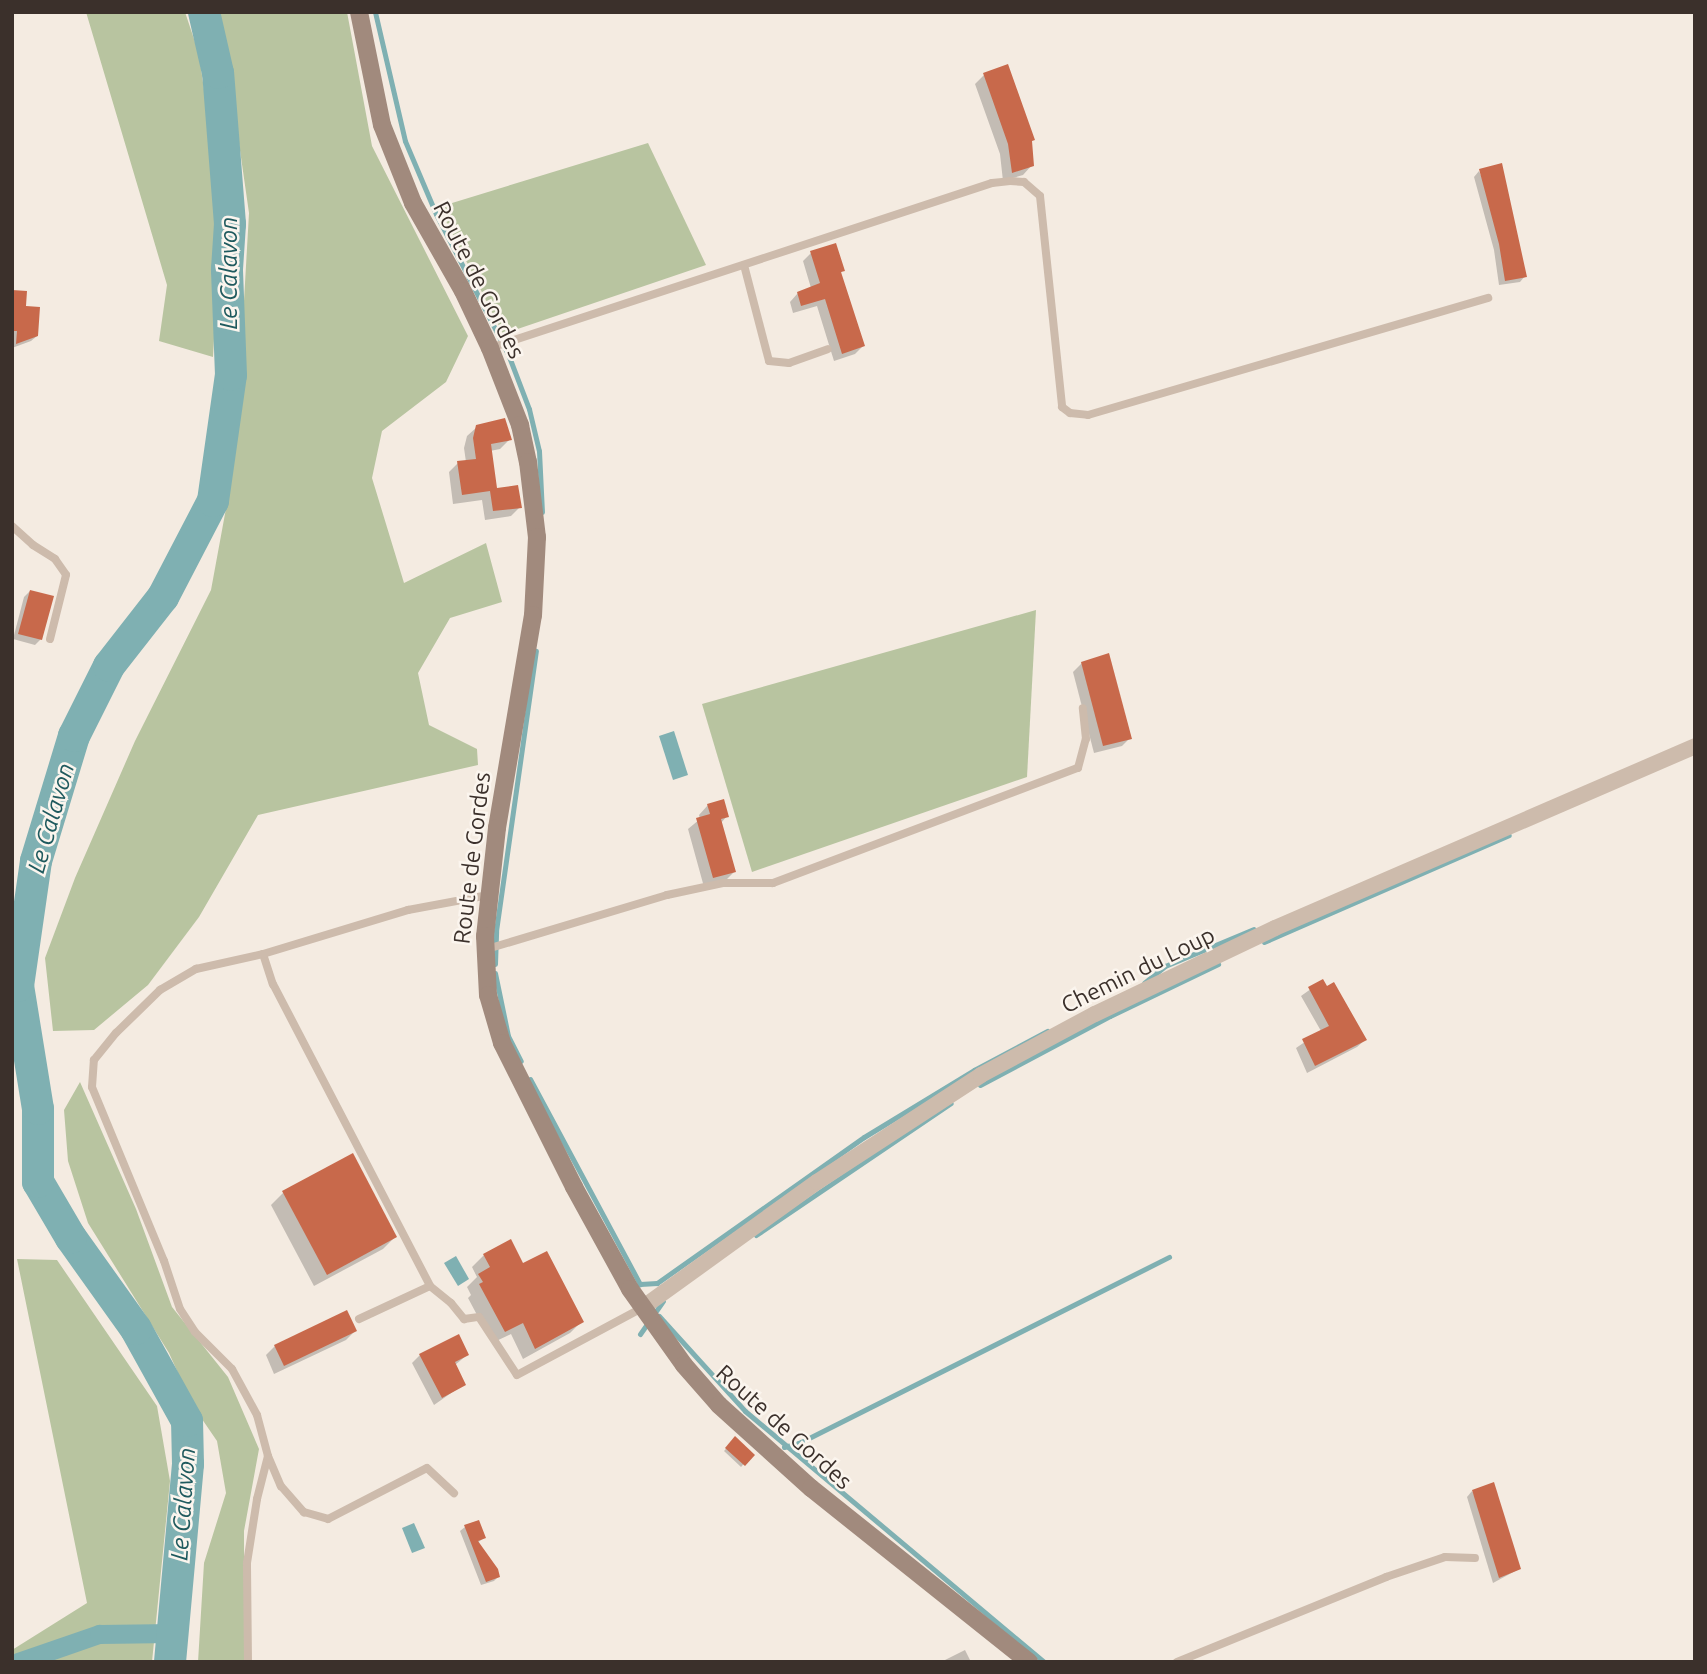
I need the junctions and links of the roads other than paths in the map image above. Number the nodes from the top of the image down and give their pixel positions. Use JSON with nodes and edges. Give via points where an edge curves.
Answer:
{"nodes":[{"id":1,"x":359,"y":12,"type":"edge"},
{"id":2,"x":744,"y":265,"type":"junction"},
{"id":3,"x":1488,"y":298,"type":"dead end"},
{"id":4,"x":490,"y":348,"type":"junction"},
{"id":5,"x":828,"y":349,"type":"dead end"},
{"id":6,"x":12,"y":526,"type":"edge"},
{"id":7,"x":50,"y":639,"type":"dead end"},
{"id":8,"x":1083,"y":708,"type":"dead end"},
{"id":9,"x":1695,"y":746,"type":"edge"},
{"id":10,"x":489,"y":895,"type":"junction"},
{"id":11,"x":484,"y":950,"type":"junction"},
{"id":12,"x":263,"y":954,"type":"junction"},
{"id":13,"x":430,"y":1286,"type":"junction"},
{"id":14,"x":642,"y":1308,"type":"junction"},
{"id":15,"x":359,"y":1319,"type":"dead end"},
{"id":16,"x":268,"y":1456,"type":"junction"},
{"id":17,"x":454,"y":1493,"type":"dead end"},
{"id":18,"x":1475,"y":1558,"type":"dead end"},
{"id":19,"x":248,"y":1662,"type":"edge"},
{"id":20,"x":1029,"y":1662,"type":"edge"},
{"id":21,"x":1177,"y":1662,"type":"edge"}],
"edges":[{"from":1,"to":4,"type":"street","name":"Route de Gordes","via":[[382,125],[413,203]]},
{"from":2,"to":3,"type":"lane","via":[[992,183],[1024,182],[1040,195],[1062,407],[1088,415]]},
{"from":2,"to":4,"type":"lane"},
{"from":2,"to":5,"type":"lane","via":[[769,361],[789,363]]},
{"from":4,"to":10,"type":"street","name":"Route de Gordes","via":[[520,425],[537,537],[533,615]]},
{"from":6,"to":7,"type":"lane","via":[[55,559],[66,575]]},
{"from":8,"to":11,"type":"lane","via":[[1086,739],[1077,768],[774,883],[723,883],[667,895]]},
{"from":9,"to":14,"type":"street","name":"Chemin du Loup","via":[[1275,928],[1095,1014],[981,1075],[817,1182]]},
{"from":10,"to":11,"type":"street","name":"Route de Gordes"},
{"from":10,"to":12,"type":"lane","via":[[408,910]]},
{"from":11,"to":14,"type":"street","name":"Route de Gordes","via":[[488,995],[502,1043],[574,1187]]},
{"from":12,"to":13,"type":"lane","via":[[273,984]]},
{"from":12,"to":16,"type":"lane","via":[[195,969],[160,990],[94,1060],[92,1087],[180,1309],[195,1332],[232,1369],[257,1415]]},
{"from":13,"to":14,"type":"lane","via":[[464,1319],[479,1317],[517,1375]]},
{"from":13,"to":15,"type":"lane"},
{"from":14,"to":20,"type":"street","name":"Route de Gordes","via":[[684,1365],[742,1426],[811,1488]]},
{"from":16,"to":17,"type":"lane","via":[[281,1486],[304,1512],[328,1519],[427,1468]]},
{"from":16,"to":19,"type":"lane","via":[[247,1563]]},
{"from":18,"to":21,"type":"lane","via":[[1445,1556]]}]}
